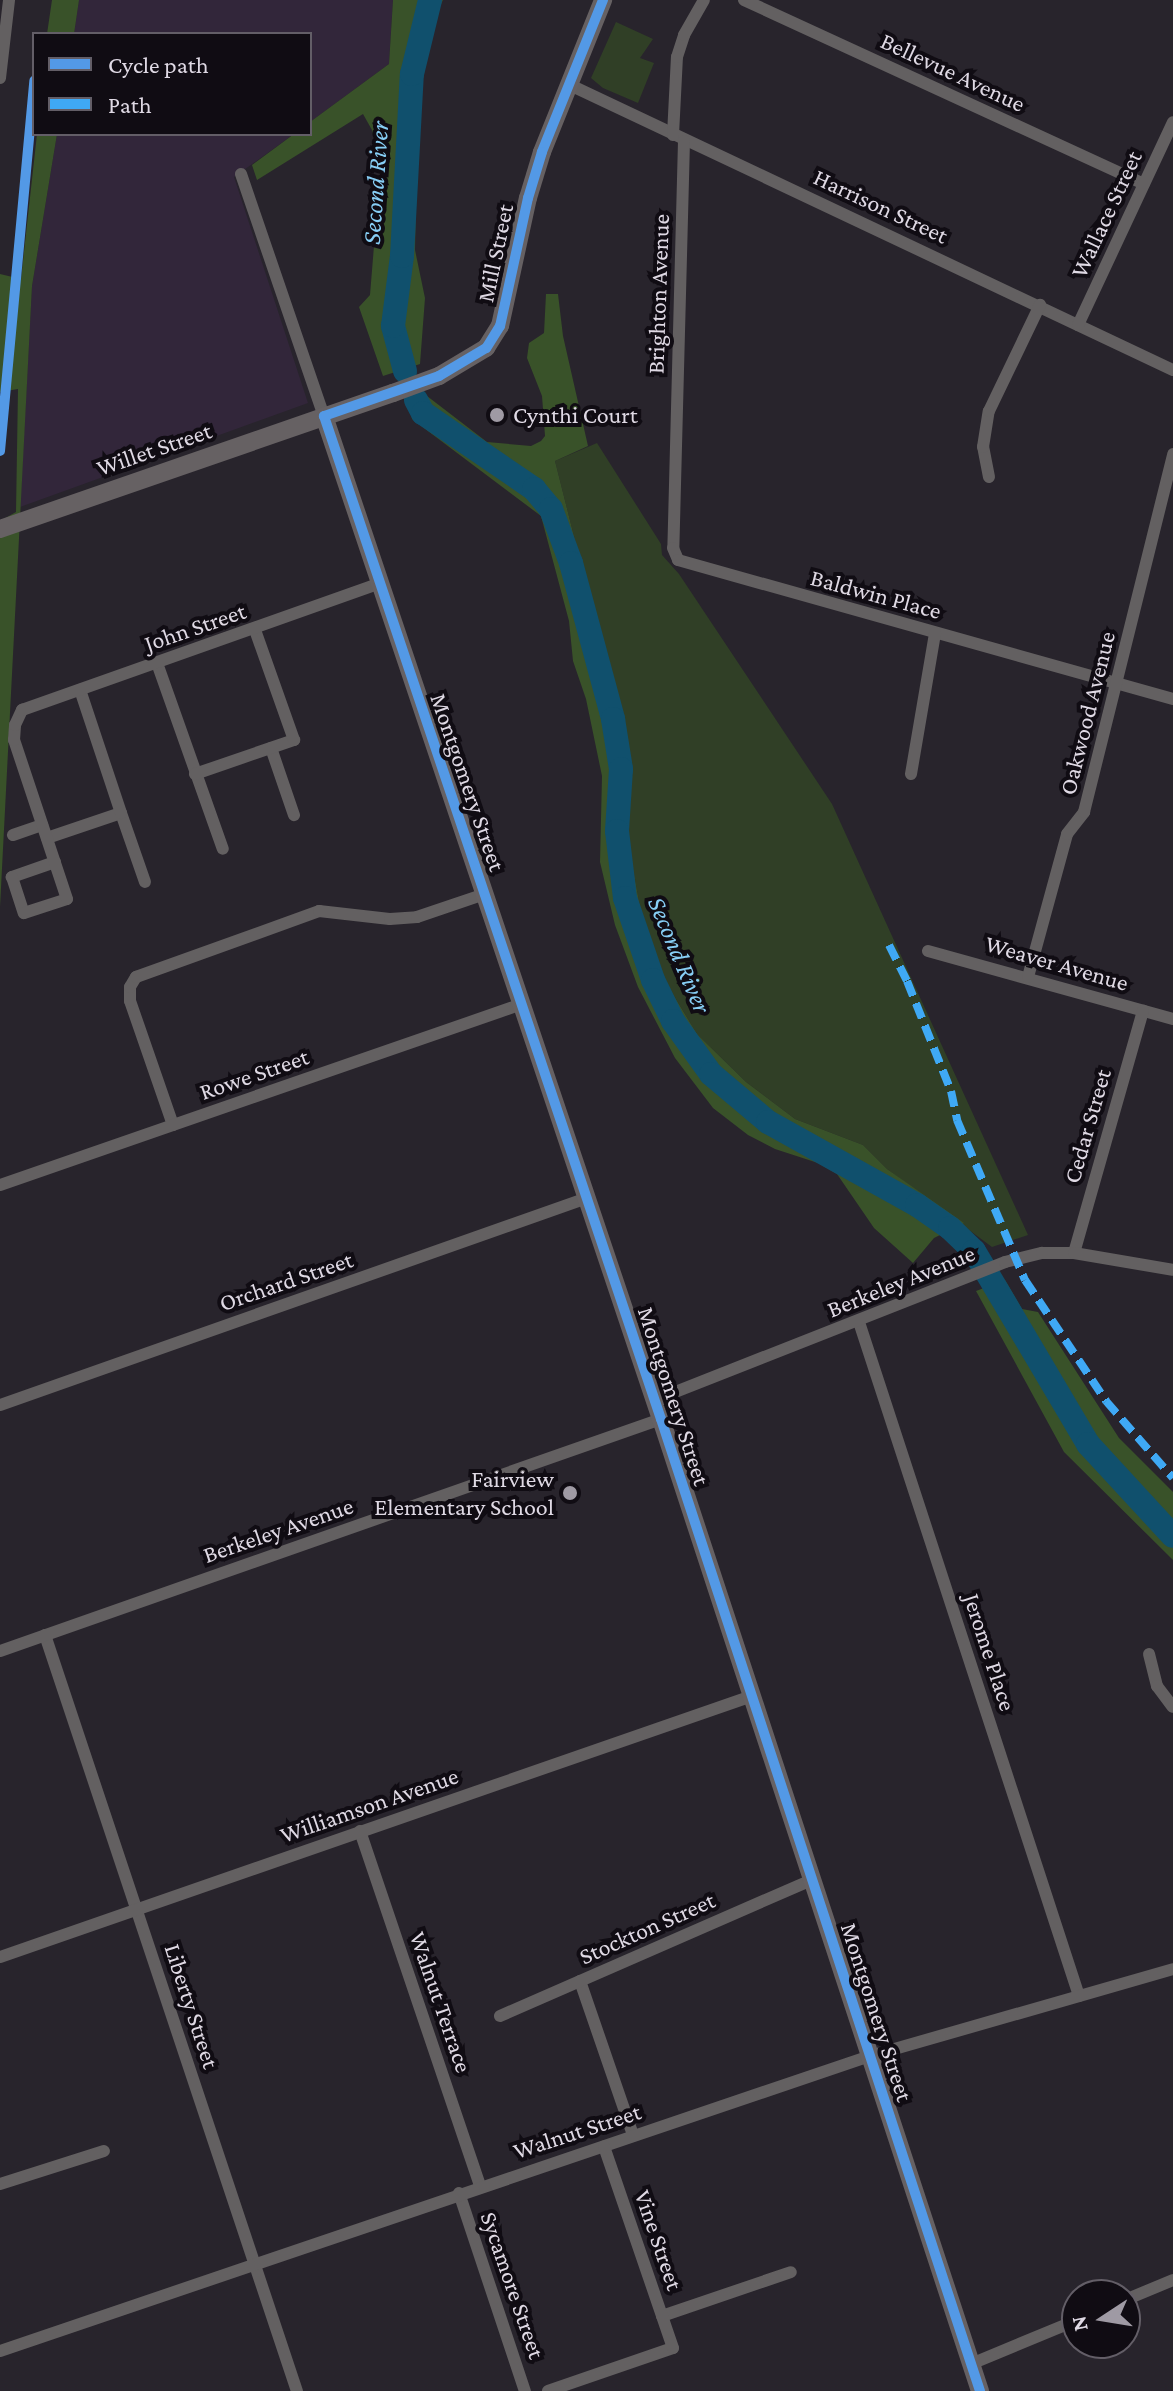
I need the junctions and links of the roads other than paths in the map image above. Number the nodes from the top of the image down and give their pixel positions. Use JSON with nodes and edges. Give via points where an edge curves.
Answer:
{"nodes":[{"id":1,"x":9,"y":0,"type":"edge"},
{"id":2,"x":603,"y":0,"type":"edge"},
{"id":3,"x":704,"y":0,"type":"edge"},
{"id":4,"x":744,"y":0,"type":"edge"},
{"id":5,"x":0,"y":78,"type":"edge"},
{"id":6,"x":570,"y":85,"type":"junction"},
{"id":7,"x":1173,"y":122,"type":"edge"},
{"id":8,"x":678,"y":138,"type":"junction"},
{"id":9,"x":241,"y":174,"type":"dead end"},
{"id":10,"x":1144,"y":184,"type":"junction"},
{"id":11,"x":1040,"y":305,"type":"junction"},
{"id":12,"x":1078,"y":325,"type":"junction"},
{"id":13,"x":1173,"y":370,"type":"edge"},
{"id":14,"x":324,"y":416,"type":"junction"},
{"id":15,"x":675,"y":448,"type":"joint"},
{"id":16,"x":1173,"y":454,"type":"edge"},
{"id":17,"x":989,"y":477,"type":"dead end"},
{"id":18,"x":0,"y":529,"type":"edge"},
{"id":19,"x":380,"y":583,"type":"junction"},
{"id":20,"x":255,"y":630,"type":"junction"},
{"id":21,"x":935,"y":633,"type":"junction"},
{"id":22,"x":157,"y":663,"type":"junction"},
{"id":23,"x":1117,"y":684,"type":"junction"},
{"id":24,"x":80,"y":690,"type":"junction"},
{"id":25,"x":1173,"y":699,"type":"edge"},
{"id":26,"x":271,"y":748,"type":"junction"},
{"id":27,"x":195,"y":774,"type":"junction"},
{"id":28,"x":911,"y":774,"type":"dead end"},
{"id":29,"x":121,"y":813,"type":"junction"},
{"id":30,"x":294,"y":815,"type":"dead end"},
{"id":31,"x":44,"y":832,"type":"junction"},
{"id":32,"x":13,"y":835,"type":"dead end"},
{"id":33,"x":223,"y":849,"type":"dead end"},
{"id":34,"x":55,"y":862,"type":"junction"},
{"id":35,"x":145,"y":882,"type":"dead end"},
{"id":36,"x":485,"y":894,"type":"junction"},
{"id":37,"x":928,"y":951,"type":"dead end"},
{"id":38,"x":1028,"y":977,"type":"junction"},
{"id":39,"x":522,"y":1004,"type":"junction"},
{"id":40,"x":1143,"y":1011,"type":"junction"},
{"id":41,"x":1173,"y":1019,"type":"edge"},
{"id":42,"x":173,"y":1125,"type":"junction"},
{"id":43,"x":0,"y":1185,"type":"edge"},
{"id":44,"x":587,"y":1198,"type":"junction"},
{"id":45,"x":1074,"y":1253,"type":"junction"},
{"id":46,"x":1173,"y":1270,"type":"edge"},
{"id":47,"x":859,"y":1322,"type":"junction"},
{"id":48,"x":655,"y":1400,"type":"junction"},
{"id":49,"x":0,"y":1405,"type":"edge"},
{"id":50,"x":661,"y":1419,"type":"junction"},
{"id":51,"x":45,"y":1635,"type":"junction"},
{"id":52,"x":0,"y":1651,"type":"edge"},
{"id":53,"x":1149,"y":1654,"type":"dead end"},
{"id":54,"x":752,"y":1696,"type":"junction"},
{"id":55,"x":1173,"y":1707,"type":"edge"},
{"id":56,"x":360,"y":1831,"type":"junction"},
{"id":57,"x":812,"y":1880,"type":"junction"},
{"id":58,"x":136,"y":1909,"type":"junction"},
{"id":59,"x":0,"y":1957,"type":"edge"},
{"id":60,"x":1173,"y":1969,"type":"edge"},
{"id":61,"x":580,"y":1981,"type":"junction"},
{"id":62,"x":1079,"y":1996,"type":"junction"},
{"id":63,"x":500,"y":2016,"type":"dead end"},
{"id":64,"x":870,"y":2056,"type":"junction"},
{"id":65,"x":633,"y":2135,"type":"junction"},
{"id":66,"x":604,"y":2146,"type":"junction"},
{"id":67,"x":104,"y":2151,"type":"dead end"},
{"id":68,"x":0,"y":2184,"type":"edge"},
{"id":69,"x":480,"y":2186,"type":"junction"},
{"id":70,"x":459,"y":2193,"type":"junction"},
{"id":71,"x":255,"y":2265,"type":"junction"},
{"id":72,"x":791,"y":2272,"type":"dead end"},
{"id":73,"x":1173,"y":2280,"type":"edge"},
{"id":74,"x":1141,"y":2293,"type":"edge"},
{"id":75,"x":662,"y":2316,"type":"junction"},
{"id":76,"x":1061,"y":2327,"type":"edge"},
{"id":77,"x":0,"y":2351,"type":"edge"},
{"id":78,"x":971,"y":2364,"type":"junction"},
{"id":79,"x":297,"y":2391,"type":"edge"},
{"id":80,"x":525,"y":2391,"type":"edge"},
{"id":81,"x":548,"y":2391,"type":"edge"},
{"id":82,"x":980,"y":2391,"type":"edge"}],
"edges":[{"from":1,"to":5,"type":"street"},
{"from":2,"to":6,"type":"street","name":"Mill Street"},
{"from":3,"to":8,"type":"street","name":"Brighton Avenue","via":[[677,57]]},
{"from":4,"to":10,"type":"street","name":"Bellevue Avenue"},
{"from":6,"to":8,"type":"street","name":"Harrison Street"},
{"from":6,"to":14,"type":"street","name":"Mill Street","via":[[528,198],[500,326],[486,348],[425,380]]},
{"from":7,"to":10,"type":"street","name":"Wallace Street"},
{"from":8,"to":11,"type":"street","name":"Harrison Street"},
{"from":8,"to":15,"type":"street","name":"Brighton Avenue"},
{"from":9,"to":14,"type":"street","name":"Montgomery Street"},
{"from":10,"to":12,"type":"street","name":"Wallace Street"},
{"from":11,"to":12,"type":"street","name":"Harrison Street"},
{"from":11,"to":17,"type":"street","via":[[989,411],[983,447]]},
{"from":12,"to":13,"type":"street","name":"Harrison Street"},
{"from":14,"to":18,"type":"street","name":"Willet Street"},
{"from":14,"to":19,"type":"street","name":"Montgomery Street"},
{"from":15,"to":21,"type":"street","name":"Baldwin Place","via":[[673,548],[678,560]]},
{"from":16,"to":23,"type":"street","name":"Oakwood Avenue"},
{"from":19,"to":20,"type":"street","name":"John Street"},
{"from":19,"to":36,"type":"street","name":"Montgomery Street"},
{"from":20,"to":22,"type":"street","name":"John Street"},
{"from":20,"to":26,"type":"street","via":[[294,740]]},
{"from":21,"to":23,"type":"street","name":"Baldwin Place"},
{"from":21,"to":28,"type":"street"},
{"from":22,"to":24,"type":"street","name":"John Street"},
{"from":22,"to":27,"type":"street"},
{"from":23,"to":25,"type":"street","name":"Baldwin Place"},
{"from":23,"to":38,"type":"street","name":"Oakwood Avenue","via":[[1084,812],[1067,834]]},
{"from":24,"to":29,"type":"street"},
{"from":24,"to":31,"type":"street","name":"John Street","via":[[22,710],[15,725],[14,740]]},
{"from":26,"to":27,"type":"street"},
{"from":26,"to":30,"type":"street"},
{"from":27,"to":33,"type":"street"},
{"from":29,"to":31,"type":"street"},
{"from":29,"to":35,"type":"street"},
{"from":31,"to":32,"type":"street"},
{"from":31,"to":34,"type":"street"},
{"from":34,"to":34,"type":"street","via":[[67,899],[24,913],[12,877]]},
{"from":36,"to":39,"type":"street","name":"Montgomery Street"},
{"from":36,"to":42,"type":"street","via":[[417,917],[319,911],[136,977],[130,1001]]},
{"from":37,"to":38,"type":"street","name":"Weaver Avenue"},
{"from":38,"to":40,"type":"street","name":"Weaver Avenue"},
{"from":39,"to":42,"type":"street","name":"Rowe Street"},
{"from":39,"to":44,"type":"street","name":"Montgomery Street"},
{"from":40,"to":41,"type":"street","name":"Weaver Avenue"},
{"from":40,"to":45,"type":"street","name":"Cedar Street"},
{"from":42,"to":43,"type":"street","name":"Rowe Street"},
{"from":44,"to":48,"type":"street","name":"Montgomery Street"},
{"from":44,"to":49,"type":"street","name":"Orchard Street"},
{"from":45,"to":46,"type":"street","name":"Berkeley Avenue"},
{"from":45,"to":47,"type":"street","name":"Berkeley Avenue","via":[[1042,1253],[970,1276]]},
{"from":47,"to":48,"type":"street","name":"Berkeley Avenue"},
{"from":47,"to":62,"type":"street","name":"Jerome Place"},
{"from":48,"to":50,"type":"street","name":"Montgomery Street"},
{"from":50,"to":51,"type":"street","name":"Berkeley Avenue"},
{"from":50,"to":54,"type":"street","name":"Montgomery Street"},
{"from":51,"to":52,"type":"street","name":"Berkeley Avenue"},
{"from":51,"to":58,"type":"street","name":"Liberty Street"},
{"from":53,"to":55,"type":"street","via":[[1157,1686]]},
{"from":54,"to":56,"type":"street","name":"Williamson Avenue"},
{"from":54,"to":57,"type":"street","name":"Montgomery Street"},
{"from":56,"to":58,"type":"street","name":"Williamson Avenue"},
{"from":56,"to":69,"type":"street","name":"Walnut Terrace"},
{"from":57,"to":61,"type":"street","name":"Stockton Street"},
{"from":57,"to":64,"type":"street","name":"Montgomery Street"},
{"from":58,"to":59,"type":"street","name":"Williamson Avenue"},
{"from":58,"to":71,"type":"street","name":"Liberty Street"},
{"from":60,"to":62,"type":"street","name":"Walnut Street"},
{"from":61,"to":63,"type":"street","name":"Stockton Street"},
{"from":61,"to":65,"type":"street"},
{"from":62,"to":64,"type":"street","name":"Walnut Street"},
{"from":64,"to":65,"type":"street","name":"Walnut Street"},
{"from":64,"to":78,"type":"street","name":"Montgomery Street"},
{"from":65,"to":66,"type":"street","name":"Walnut Street"},
{"from":66,"to":69,"type":"street","name":"Walnut Street"},
{"from":66,"to":75,"type":"street","name":"Vine Street"},
{"from":67,"to":68,"type":"street"},
{"from":69,"to":70,"type":"street","name":"Walnut Street"},
{"from":70,"to":71,"type":"street","name":"Walnut Street"},
{"from":70,"to":80,"type":"street","name":"Sycamore Street"},
{"from":71,"to":77,"type":"street","name":"Walnut Street"},
{"from":71,"to":79,"type":"street","name":"Liberty Street"},
{"from":72,"to":75,"type":"street"},
{"from":73,"to":74,"type":"street"},
{"from":75,"to":81,"type":"street","name":"Vine Street","via":[[673,2348]]},
{"from":76,"to":78,"type":"street"},
{"from":78,"to":82,"type":"street","name":"Montgomery Street"}]}
